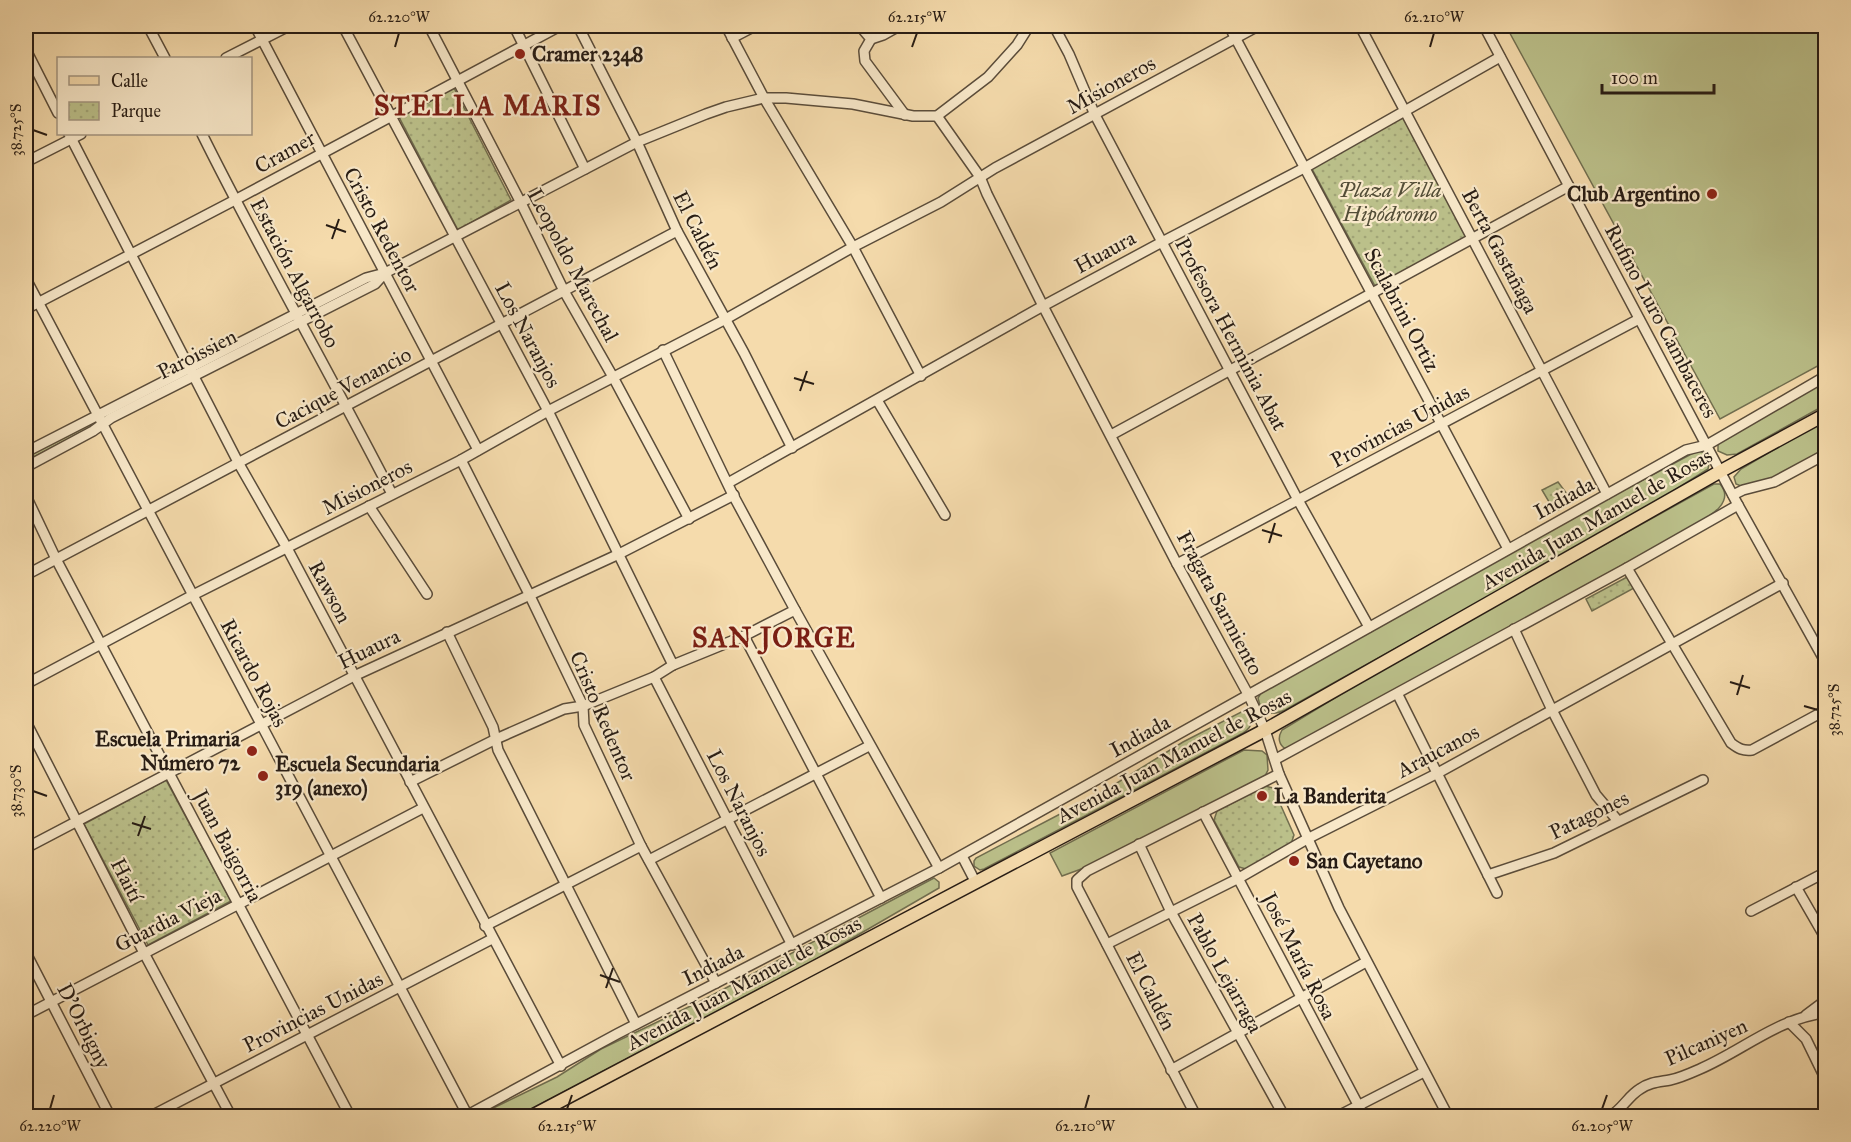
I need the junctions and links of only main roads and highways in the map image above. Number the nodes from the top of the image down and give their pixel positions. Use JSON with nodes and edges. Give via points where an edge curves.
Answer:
{"nodes":[{"id":1,"x":1826,"y":414,"type":"edge"},
{"id":2,"x":532,"y":1116,"type":"edge"}],
"edges":[{"from":1,"to":2,"type":"main road","name":"Avenida Juan Manuel de Rosas","via":[[1265,730]]}]}
